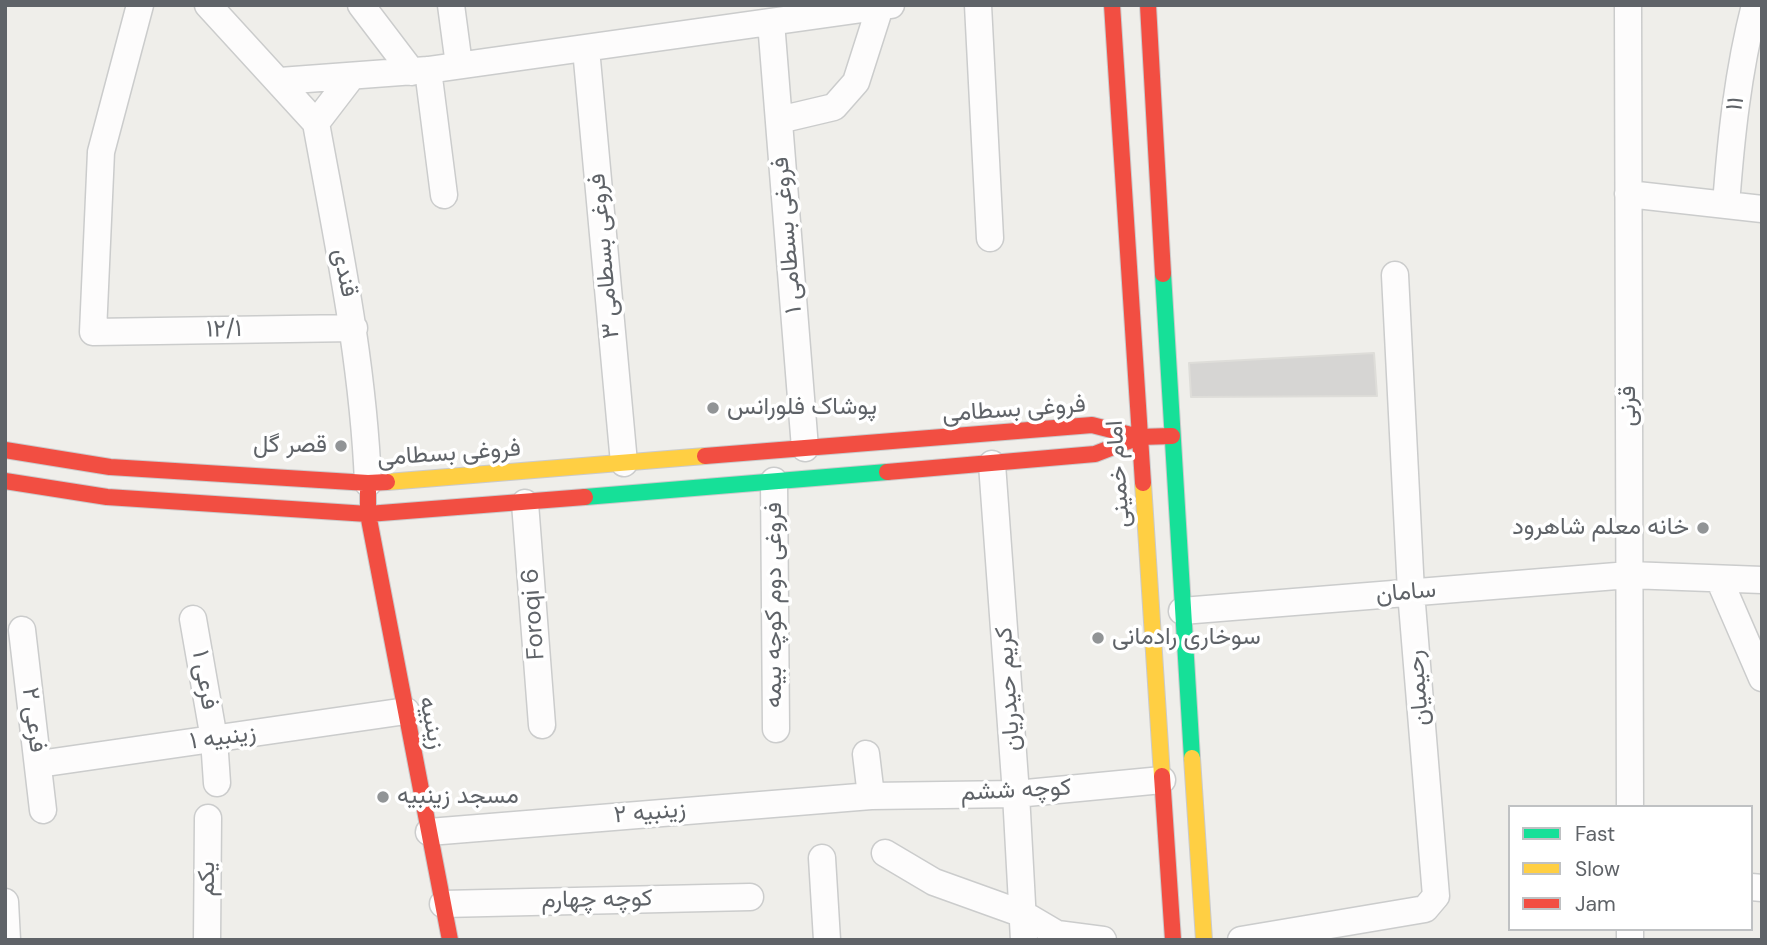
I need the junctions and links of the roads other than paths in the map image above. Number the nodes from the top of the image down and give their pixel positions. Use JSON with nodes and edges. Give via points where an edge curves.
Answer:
{"nodes":[{"id":1,"x":140,"y":5,"type":"edge"},
{"id":2,"x":208,"y":5,"type":"edge"},
{"id":3,"x":361,"y":5,"type":"edge"},
{"id":4,"x":451,"y":5,"type":"edge"},
{"id":5,"x":978,"y":5,"type":"edge"},
{"id":6,"x":1112,"y":5,"type":"edge"},
{"id":7,"x":1148,"y":5,"type":"edge"},
{"id":8,"x":1628,"y":5,"type":"edge"},
{"id":9,"x":1755,"y":5,"type":"edge"},
{"id":10,"x":885,"y":6,"type":"edge"},
{"id":11,"x":771,"y":22,"type":"junction"},
{"id":12,"x":586,"y":49,"type":"junction"},
{"id":13,"x":459,"y":65,"type":"junction"},
{"id":14,"x":420,"y":71,"type":"junction"},
{"id":15,"x":352,"y":76,"type":"junction"},
{"id":16,"x":280,"y":81,"type":"junction"},
{"id":17,"x":779,"y":120,"type":"junction"},
{"id":18,"x":316,"y":123,"type":"junction"},
{"id":19,"x":1629,"y":194,"type":"junction"},
{"id":20,"x":444,"y":195,"type":"dead end"},
{"id":21,"x":1726,"y":205,"type":"junction"},
{"id":22,"x":1762,"y":209,"type":"edge"},
{"id":23,"x":990,"y":238,"type":"dead end"},
{"id":24,"x":1395,"y":275,"type":"dead end"},
{"id":25,"x":354,"y":328,"type":"junction"},
{"id":26,"x":1172,"y":436,"type":"junction"},
{"id":27,"x":1139,"y":437,"type":"junction"},
{"id":28,"x":805,"y":448,"type":"junction"},
{"id":29,"x":5,"y":450,"type":"edge"},
{"id":30,"x":624,"y":463,"type":"junction"},
{"id":31,"x":992,"y":464,"type":"junction"},
{"id":32,"x":5,"y":481,"type":"edge"},
{"id":33,"x":774,"y":481,"type":"junction"},
{"id":34,"x":368,"y":483,"type":"junction"},
{"id":35,"x":525,"y":503,"type":"junction"},
{"id":36,"x":368,"y":514,"type":"junction"},
{"id":37,"x":1629,"y":575,"type":"junction"},
{"id":38,"x":1719,"y":579,"type":"junction"},
{"id":39,"x":1762,"y":580,"type":"edge"},
{"id":40,"x":1411,"y":592,"type":"junction"},
{"id":41,"x":1182,"y":611,"type":"junction"},
{"id":42,"x":193,"y":619,"type":"dead end"},
{"id":43,"x":22,"y":630,"type":"dead end"},
{"id":44,"x":1762,"y":678,"type":"edge"},
{"id":45,"x":406,"y":711,"type":"junction"},
{"id":46,"x":542,"y":725,"type":"dead end"},
{"id":47,"x":776,"y":729,"type":"dead end"},
{"id":48,"x":214,"y":739,"type":"junction"},
{"id":49,"x":866,"y":754,"type":"dead end"},
{"id":50,"x":39,"y":764,"type":"junction"},
{"id":51,"x":1162,"y":780,"type":"junction"},
{"id":52,"x":217,"y":783,"type":"dead end"},
{"id":53,"x":1016,"y":794,"type":"junction"},
{"id":54,"x":871,"y":796,"type":"junction"},
{"id":55,"x":1630,"y":805,"type":"edge"},
{"id":56,"x":43,"y":810,"type":"dead end"},
{"id":57,"x":208,"y":818,"type":"dead end"},
{"id":58,"x":429,"y":832,"type":"junction"},
{"id":59,"x":885,"y":853,"type":"dead end"},
{"id":60,"x":822,"y":858,"type":"dead end"},
{"id":61,"x":750,"y":897,"type":"dead end"},
{"id":62,"x":5,"y":902,"type":"edge"},
{"id":63,"x":443,"y":904,"type":"junction"},
{"id":64,"x":1024,"y":927,"type":"edge"},
{"id":65,"x":1318,"y":933,"type":"edge"},
{"id":66,"x":7,"y":940,"type":"edge"},
{"id":67,"x":207,"y":940,"type":"edge"},
{"id":68,"x":450,"y":940,"type":"edge"},
{"id":69,"x":827,"y":940,"type":"edge"},
{"id":70,"x":1102,"y":940,"type":"edge"},
{"id":71,"x":1172,"y":940,"type":"edge"},
{"id":72,"x":1204,"y":940,"type":"edge"},
{"id":73,"x":1241,"y":940,"type":"edge"}],
"edges":[{"from":1,"to":25,"type":"street","name":"۱۲/۱","via":[[101,152],[93,332]]},
{"from":2,"to":16,"type":"street"},
{"from":3,"to":14,"type":"street"},
{"from":4,"to":13,"type":"street"},
{"from":5,"to":23,"type":"street"},
{"from":6,"to":27,"type":"main road","name":"امام خمینی"},
{"from":7,"to":26,"type":"main road"},
{"from":8,"to":19,"type":"street","name":"قرنی"},
{"from":9,"to":21,"type":"street","name":"۱۱","via":[[1732,133]]},
{"from":10,"to":11,"type":"street"},
{"from":10,"to":17,"type":"street","via":[[856,82],[834,107]]},
{"from":11,"to":12,"type":"street"},
{"from":11,"to":17,"type":"street","name":"فروغی بسطامی ۱"},
{"from":12,"to":13,"type":"street"},
{"from":12,"to":30,"type":"street","name":"فروغی بسطامی ۳"},
{"from":13,"to":14,"type":"street"},
{"from":14,"to":15,"type":"street"},
{"from":14,"to":20,"type":"street"},
{"from":15,"to":16,"type":"street"},
{"from":15,"to":18,"type":"street"},
{"from":16,"to":18,"type":"street"},
{"from":17,"to":28,"type":"street","name":"فروغی بسطامی ۱"},
{"from":18,"to":25,"type":"street","name":"قندی"},
{"from":19,"to":21,"type":"street"},
{"from":19,"to":37,"type":"street","name":"قرنی"},
{"from":21,"to":22,"type":"street"},
{"from":24,"to":40,"type":"street","name":"رحیمیان"},
{"from":25,"to":34,"type":"street","name":"قندی","via":[[366,418]]},
{"from":26,"to":27,"type":"main road"},
{"from":26,"to":41,"type":"main road"},
{"from":27,"to":28,"type":"main road","name":"فروغی بسطامی","via":[[1092,425]]},
{"from":27,"to":31,"type":"main road","name":"فروغی بسطامی","via":[[1095,454]]},
{"from":27,"to":51,"type":"main road","name":"امام خمینی"},
{"from":28,"to":30,"type":"main road","name":"فروغی بسطامی"},
{"from":29,"to":34,"type":"main road","name":"فروغی بسطامی","via":[[110,467]]},
{"from":30,"to":34,"type":"main road","name":"فروغی بسطامی"},
{"from":31,"to":33,"type":"main road","name":"فروغی بسطامی"},
{"from":31,"to":53,"type":"street","name":"کریم حیدریان"},
{"from":32,"to":36,"type":"main road","name":"فروغی بسطامی","via":[[107,497]]},
{"from":33,"to":35,"type":"main road","name":"فروغی بسطامی"},
{"from":33,"to":47,"type":"street","name":"فروغی دوم کوچه بیمه"},
{"from":34,"to":36,"type":"main road","name":"زینبیه"},
{"from":35,"to":36,"type":"main road","name":"فروغی بسطامی"},
{"from":35,"to":46,"type":"street","name":"Foroqi 6"},
{"from":36,"to":45,"type":"main road","name":"زینبیه"},
{"from":37,"to":38,"type":"street","name":"سامان"},
{"from":37,"to":40,"type":"street","name":"سامان"},
{"from":37,"to":55,"type":"street","name":"قرنی"},
{"from":38,"to":39,"type":"street","name":"سامان"},
{"from":38,"to":44,"type":"street"},
{"from":40,"to":41,"type":"street","name":"سامان"},
{"from":40,"to":65,"type":"street","name":"رحیمیان","via":[[1436,896],[1425,909]]},
{"from":41,"to":72,"type":"main road"},
{"from":42,"to":48,"type":"street","name":"فرعی ۱"},
{"from":43,"to":50,"type":"street","name":"فرعی ۲"},
{"from":45,"to":48,"type":"street","name":"زینبیه ۱"},
{"from":45,"to":58,"type":"main road","name":"زینبیه"},
{"from":48,"to":50,"type":"street","name":"زینبیه ۱"},
{"from":48,"to":52,"type":"street","name":"فرعی ۱"},
{"from":49,"to":54,"type":"street"},
{"from":50,"to":56,"type":"street","name":"فرعی ۲"},
{"from":51,"to":53,"type":"street","name":"کوچه ششم"},
{"from":51,"to":71,"type":"main road","name":"امام خمینی"},
{"from":53,"to":54,"type":"street","name":"کوچه ششم"},
{"from":53,"to":64,"type":"street","name":"کریم حیدریان"},
{"from":54,"to":58,"type":"street","name":"زینبیه ۲"},
{"from":57,"to":67,"type":"street","name":"یکم"},
{"from":58,"to":63,"type":"main road","name":"زینبیه"},
{"from":59,"to":64,"type":"street"},
{"from":60,"to":69,"type":"street"},
{"from":61,"to":63,"type":"street","name":"کوچه چهارم"},
{"from":62,"to":66,"type":"street"},
{"from":63,"to":68,"type":"main road","name":"زینبیه"},
{"from":64,"to":70,"type":"street"},
{"from":65,"to":73,"type":"street","name":"رحیمیان"}]}
